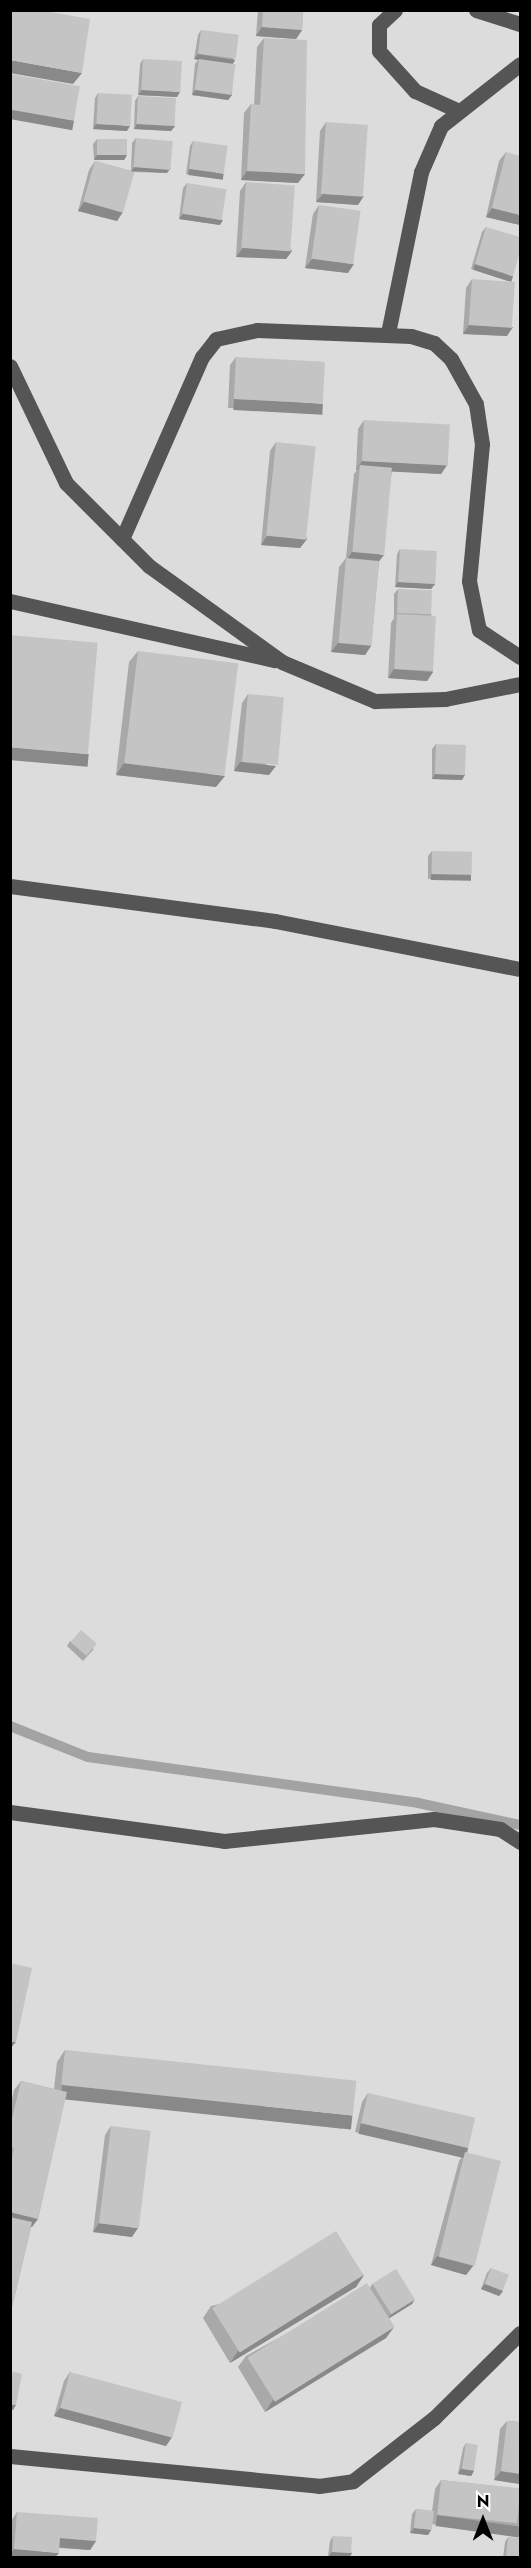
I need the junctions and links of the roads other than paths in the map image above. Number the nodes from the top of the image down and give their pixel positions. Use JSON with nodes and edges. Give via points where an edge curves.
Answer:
{"nodes":[{"id":1,"x":394,"y":10,"type":"edge"},
{"id":2,"x":476,"y":10,"type":"edge"},
{"id":3,"x":520,"y":24,"type":"edge"},
{"id":4,"x":520,"y":64,"type":"edge"},
{"id":5,"x":459,"y":111,"type":"junction"},
{"id":6,"x":388,"y":333,"type":"junction"},
{"id":7,"x":10,"y":366,"type":"edge"},
{"id":8,"x":122,"y":539,"type":"junction"},
{"id":9,"x":10,"y":601,"type":"edge"},
{"id":10,"x":520,"y":657,"type":"edge"},
{"id":11,"x":282,"y":662,"type":"junction"},
{"id":12,"x":520,"y":684,"type":"edge"},
{"id":13,"x":10,"y":886,"type":"edge"},
{"id":14,"x":520,"y":969,"type":"edge"},
{"id":15,"x":10,"y":1812,"type":"edge"},
{"id":16,"x":520,"y":1842,"type":"edge"},
{"id":17,"x":520,"y":2333,"type":"edge"},
{"id":18,"x":10,"y":2456,"type":"edge"}],
"edges":[{"from":1,"to":5,"type":"street","via":[[379,25],[379,51],[415,91]]},
{"from":2,"to":3,"type":"street"},
{"from":4,"to":5,"type":"street"},
{"from":5,"to":6,"type":"street","via":[[441,126],[421,172]]},
{"from":6,"to":8,"type":"street","via":[[257,330],[216,339],[201,357]]},
{"from":6,"to":10,"type":"street","via":[[434,343],[463,375],[476,404],[482,444],[469,581],[479,630]]},
{"from":7,"to":8,"type":"street","via":[[66,483]]},
{"from":8,"to":11,"type":"street","via":[[149,566]]},
{"from":9,"to":11,"type":"street"},
{"from":11,"to":12,"type":"street","via":[[375,701],[445,699]]},
{"from":13,"to":14,"type":"street","via":[[275,921]]},
{"from":15,"to":16,"type":"street","via":[[224,1841],[434,1819],[501,1829]]},
{"from":17,"to":18,"type":"street","via":[[434,2418],[352,2481],[319,2486]]}]}
